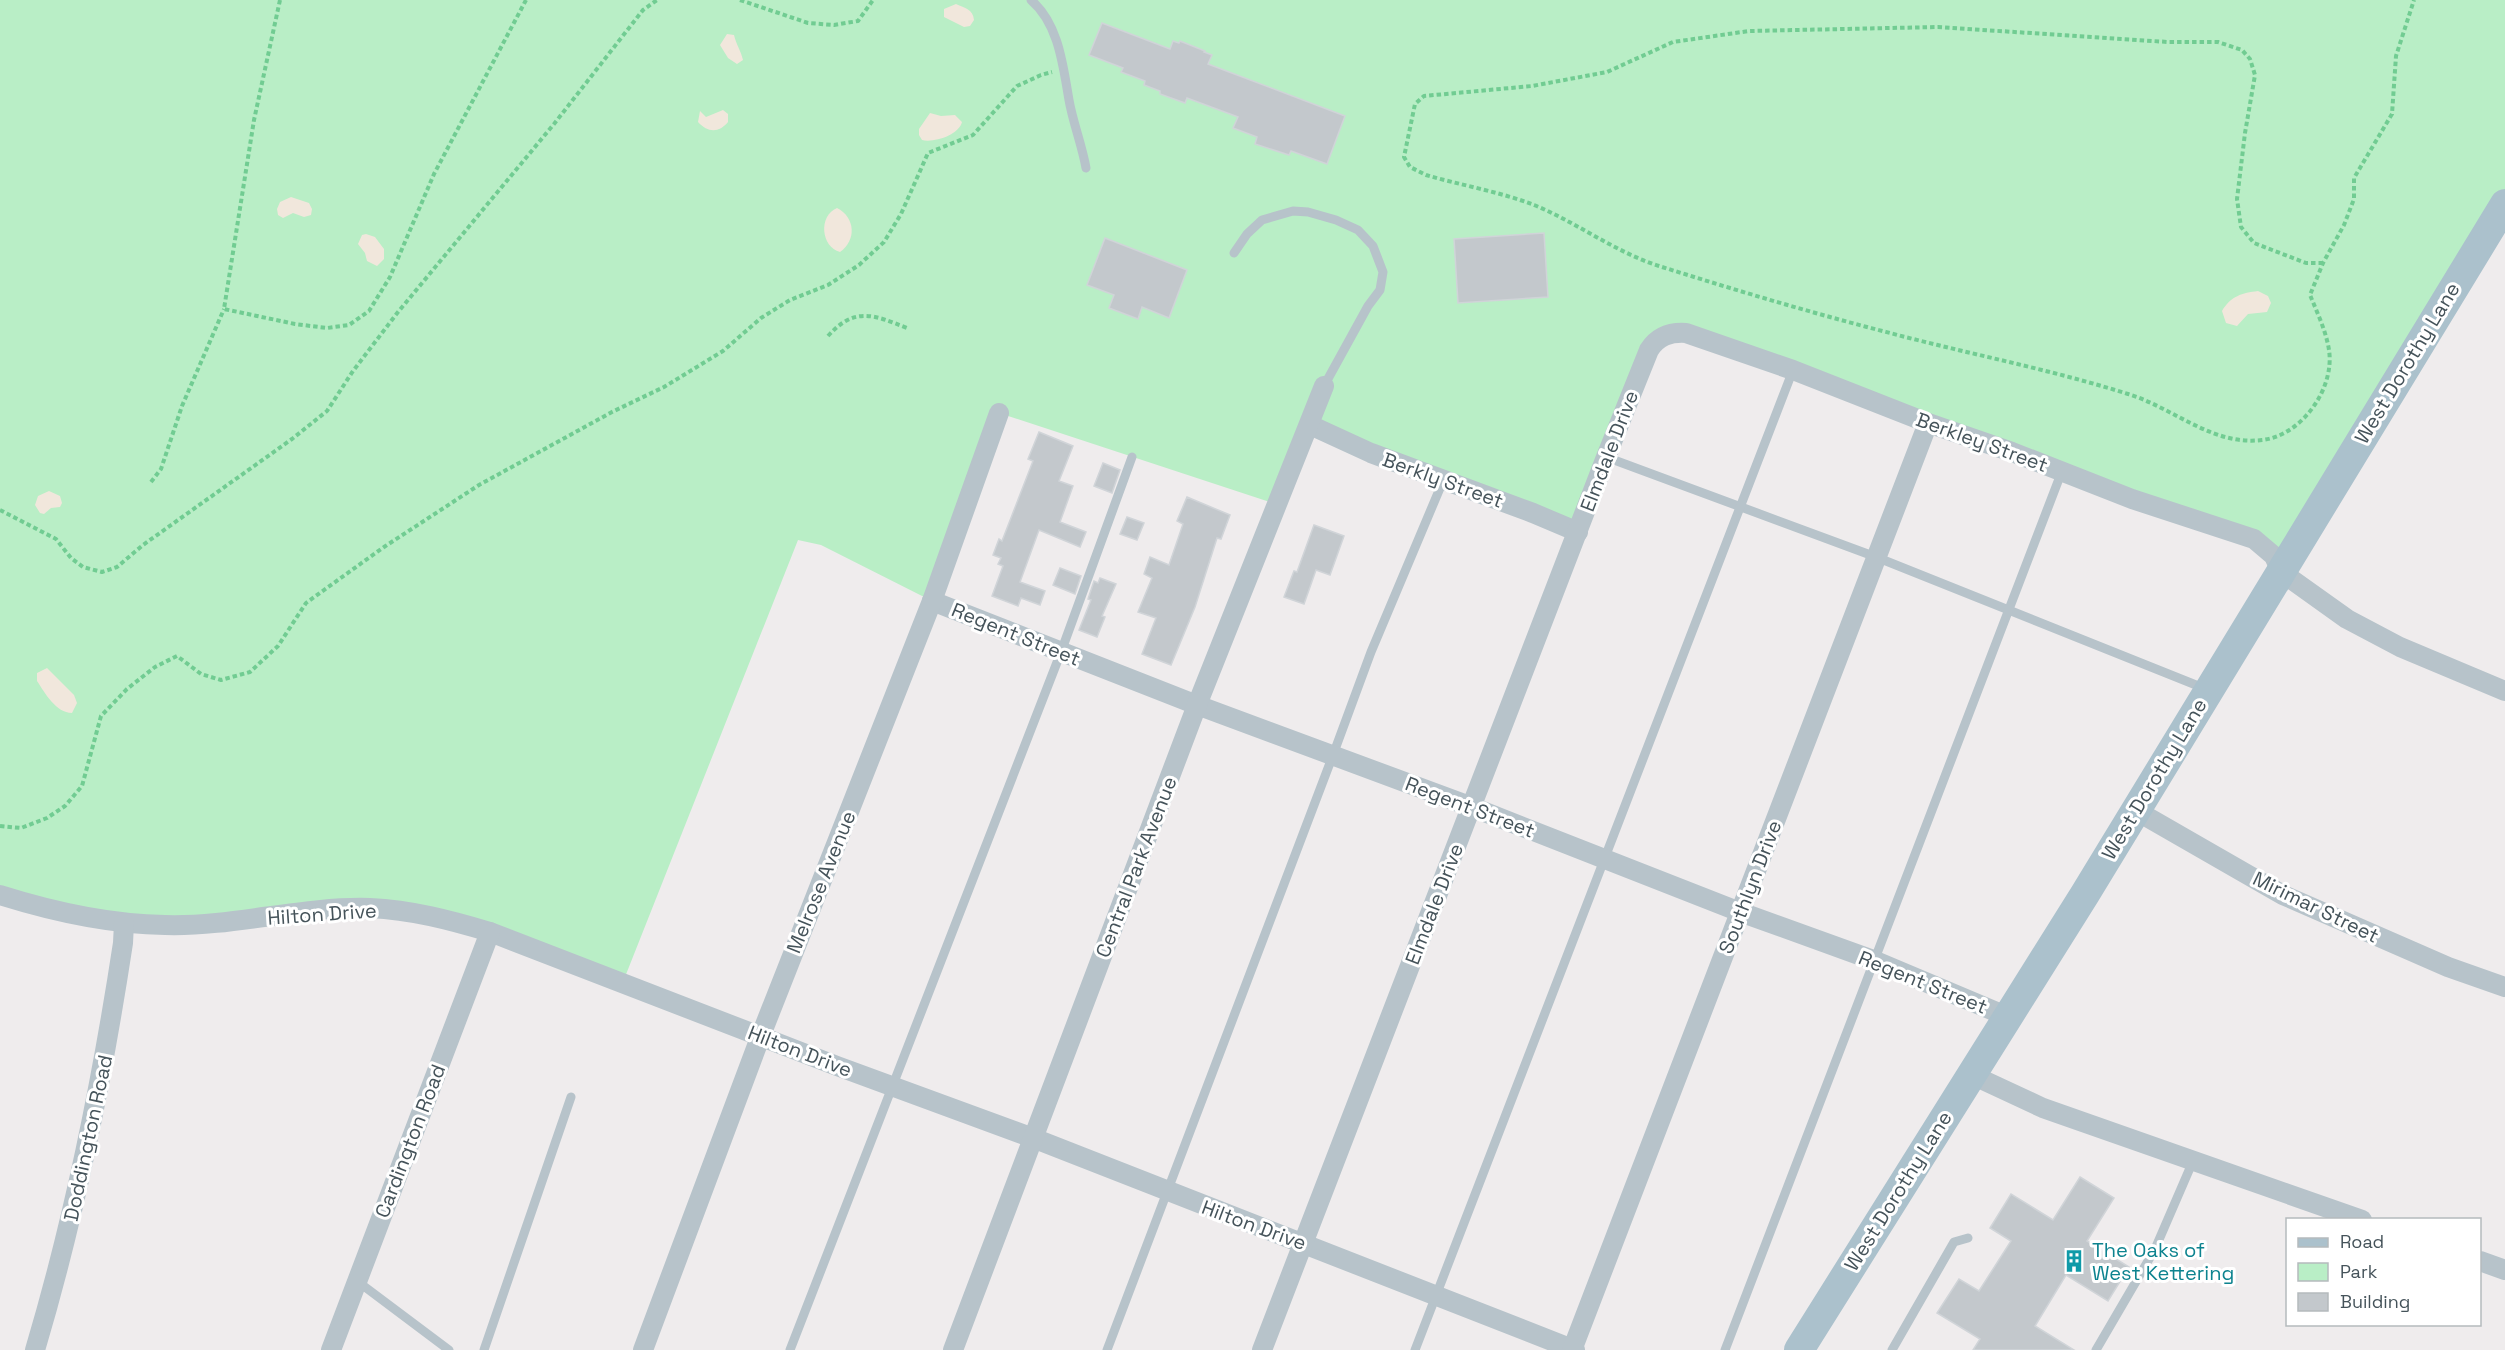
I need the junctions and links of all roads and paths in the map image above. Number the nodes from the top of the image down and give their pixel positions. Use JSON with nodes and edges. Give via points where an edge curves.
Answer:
{"nodes":[{"id":1,"x":280,"y":0,"type":"edge"},
{"id":2,"x":526,"y":0,"type":"edge"},
{"id":3,"x":657,"y":0,"type":"edge"},
{"id":4,"x":740,"y":0,"type":"edge"},
{"id":5,"x":873,"y":0,"type":"edge"},
{"id":6,"x":1031,"y":0,"type":"edge"},
{"id":7,"x":2415,"y":0,"type":"edge"},
{"id":8,"x":1065,"y":70,"type":"junction"},
{"id":9,"x":1086,"y":168,"type":"dead end"},
{"id":10,"x":2505,"y":204,"type":"edge"},
{"id":11,"x":1234,"y":253,"type":"dead end"},
{"id":12,"x":2323,"y":263,"type":"junction"},
{"id":13,"x":224,"y":309,"type":"junction"},
{"id":14,"x":907,"y":328,"type":"dead end"},
{"id":15,"x":1670,"y":333,"type":"joint"},
{"id":16,"x":828,"y":336,"type":"dead end"},
{"id":17,"x":1793,"y":369,"type":"junction"},
{"id":18,"x":1324,"y":386,"type":"joint"},
{"id":19,"x":999,"y":413,"type":"dead end"},
{"id":20,"x":1928,"y":423,"type":"junction"},
{"id":21,"x":1310,"y":425,"type":"junction"},
{"id":22,"x":1132,"y":457,"type":"dead end"},
{"id":23,"x":1606,"y":457,"type":"junction"},
{"id":24,"x":2062,"y":471,"type":"junction"},
{"id":25,"x":1443,"y":481,"type":"junction"},
{"id":26,"x":151,"y":482,"type":"dead end"},
{"id":27,"x":1740,"y":507,"type":"junction"},
{"id":28,"x":0,"y":510,"type":"edge"},
{"id":29,"x":1578,"y":532,"type":"junction"},
{"id":30,"x":1876,"y":557,"type":"junction"},
{"id":31,"x":2281,"y":572,"type":"junction"},
{"id":32,"x":932,"y":601,"type":"junction"},
{"id":33,"x":2009,"y":609,"type":"junction"},
{"id":34,"x":1061,"y":652,"type":"junction"},
{"id":35,"x":2209,"y":690,"type":"junction"},
{"id":36,"x":2505,"y":691,"type":"edge"},
{"id":37,"x":1197,"y":705,"type":"junction"},
{"id":38,"x":1334,"y":755,"type":"junction"},
{"id":39,"x":1472,"y":807,"type":"junction"},
{"id":40,"x":2135,"y":810,"type":"junction"},
{"id":41,"x":0,"y":826,"type":"edge"},
{"id":42,"x":1604,"y":859,"type":"junction"},
{"id":43,"x":0,"y":895,"type":"edge"},
{"id":44,"x":1740,"y":912,"type":"junction"},
{"id":45,"x":124,"y":923,"type":"junction"},
{"id":46,"x":490,"y":932,"type":"junction"},
{"id":47,"x":1873,"y":960,"type":"junction"},
{"id":48,"x":2505,"y":987,"type":"edge"},
{"id":49,"x":2006,"y":1016,"type":"junction"},
{"id":50,"x":761,"y":1035,"type":"junction"},
{"id":51,"x":1970,"y":1074,"type":"junction"},
{"id":52,"x":892,"y":1086,"type":"junction"},
{"id":53,"x":571,"y":1097,"type":"dead end"},
{"id":54,"x":1033,"y":1138,"type":"junction"},
{"id":55,"x":2194,"y":1161,"type":"junction"},
{"id":56,"x":1167,"y":1192,"type":"junction"},
{"id":57,"x":2356,"y":1218,"type":"edge"},
{"id":58,"x":1968,"y":1238,"type":"dead end"},
{"id":59,"x":1303,"y":1243,"type":"junction"},
{"id":60,"x":2481,"y":1261,"type":"edge"},
{"id":61,"x":2505,"y":1270,"type":"edge"},
{"id":62,"x":357,"y":1281,"type":"junction"},
{"id":63,"x":1435,"y":1297,"type":"junction"},
{"id":64,"x":35,"y":1350,"type":"edge"},
{"id":65,"x":331,"y":1350,"type":"edge"},
{"id":66,"x":449,"y":1350,"type":"edge"},
{"id":67,"x":484,"y":1350,"type":"edge"},
{"id":68,"x":643,"y":1350,"type":"edge"},
{"id":69,"x":790,"y":1350,"type":"edge"},
{"id":70,"x":953,"y":1350,"type":"edge"},
{"id":71,"x":1107,"y":1350,"type":"edge"},
{"id":72,"x":1262,"y":1350,"type":"edge"},
{"id":73,"x":1415,"y":1350,"type":"edge"},
{"id":74,"x":1573,"y":1350,"type":"edge"},
{"id":75,"x":1725,"y":1350,"type":"edge"},
{"id":76,"x":1799,"y":1350,"type":"edge"},
{"id":77,"x":1892,"y":1350,"type":"edge"},
{"id":78,"x":2096,"y":1350,"type":"edge"}],
"edges":[{"from":1,"to":13,"type":"path","via":[[252,132]]},
{"from":2,"to":13,"type":"path","via":[[434,174],[390,277],[369,311],[349,325],[327,328]]},
{"from":3,"to":28,"type":"path","via":[[643,10],[404,304],[327,411],[292,439],[117,567],[102,572],[83,567],[56,539]]},
{"from":4,"to":5,"type":"path","via":[[808,23],[834,26],[858,21]]},
{"from":6,"to":8,"type":"lane","via":[[1047,21]]},
{"from":7,"to":12,"type":"path","via":[[2396,56],[2392,114],[2354,178],[2354,199]]},
{"from":8,"to":9,"type":"lane"},
{"from":8,"to":41,"type":"path","via":[[1017,86],[973,135],[928,153],[885,242],[859,265],[761,318],[723,351],[664,387],[479,485],[384,547],[306,603],[278,646],[250,672],[221,680],[201,674],[177,656],[155,667],[100,716],[81,786],[65,806],[21,828]]},
{"from":10,"to":31,"type":"main road","name":"West Dorothy Lane"},
{"from":11,"to":18,"type":"lane","via":[[1262,220],[1293,211],[1358,230],[1373,246],[1383,272],[1380,290]]},
{"from":12,"to":12,"type":"path","via":[[2297,260],[2254,243],[2241,227],[2237,199],[2255,75],[2242,50],[2218,42],[1938,27],[1749,31],[1700,37],[1673,42],[1607,72],[1532,86],[1424,96],[1415,104],[1404,157],[1410,167],[1426,175],[1533,205],[1654,264],[1892,334],[2128,394],[2210,434],[2233,440],[2264,440],[2292,429],[2310,412],[2325,382],[2330,352],[2310,295]]},
{"from":13,"to":26,"type":"path","via":[[186,397],[161,469]]},
{"from":14,"to":16,"type":"path","via":[[878,316],[865,316],[839,324]]},
{"from":15,"to":17,"type":"street","name":"Berkley Street","via":[[1686,333]]},
{"from":15,"to":23,"type":"street","name":"Elmdale Drive","via":[[1648,350]]},
{"from":17,"to":20,"type":"street","name":"Berkley Street"},
{"from":17,"to":27,"type":"lane"},
{"from":18,"to":21,"type":"street","name":"Central Park Avenue"},
{"from":19,"to":32,"type":"street","name":"Melrose Avenue"},
{"from":20,"to":24,"type":"street","name":"Berkley Street"},
{"from":20,"to":30,"type":"street","name":"Southlyn Drive"},
{"from":21,"to":25,"type":"street","name":"Berkly Street"},
{"from":21,"to":37,"type":"street","name":"Central Park Avenue"},
{"from":22,"to":34,"type":"lane"},
{"from":23,"to":27,"type":"lane"},
{"from":23,"to":29,"type":"street","name":"Elmdale Drive"},
{"from":24,"to":31,"type":"street","name":"Berkley Street","via":[[2132,499],[2254,538],[2274,556]]},
{"from":24,"to":33,"type":"lane"},
{"from":25,"to":29,"type":"street","name":"Berkly Street"},
{"from":25,"to":38,"type":"lane","via":[[1371,652]]},
{"from":27,"to":30,"type":"lane"},
{"from":27,"to":42,"type":"lane"},
{"from":29,"to":39,"type":"street","name":"Elmdale Drive"},
{"from":30,"to":33,"type":"lane"},
{"from":30,"to":44,"type":"street","name":"Southlyn Drive"},
{"from":31,"to":35,"type":"main road","name":"West Dorothy Lane"},
{"from":31,"to":36,"type":"street","via":[[2347,619]]},
{"from":32,"to":34,"type":"street","name":"Regent Street"},
{"from":32,"to":50,"type":"street","name":"Melrose Avenue"},
{"from":33,"to":35,"type":"lane"},
{"from":33,"to":47,"type":"lane"},
{"from":34,"to":37,"type":"street","name":"Regent Street"},
{"from":34,"to":52,"type":"lane"},
{"from":35,"to":40,"type":"main road","name":"West Dorothy Lane"},
{"from":37,"to":38,"type":"street","name":"Regent Street"},
{"from":37,"to":54,"type":"street","name":"Central Park Avenue"},
{"from":38,"to":39,"type":"street","name":"Regent Street"},
{"from":38,"to":56,"type":"lane"},
{"from":39,"to":42,"type":"street","name":"Regent Street"},
{"from":39,"to":59,"type":"street","name":"Elmdale Drive"},
{"from":40,"to":48,"type":"street","name":"Mirimar Street","via":[[2283,895],[2448,967]]},
{"from":40,"to":49,"type":"main road","name":"West Dorothy Lane"},
{"from":42,"to":44,"type":"street","name":"Regent Street"},
{"from":42,"to":63,"type":"lane"},
{"from":43,"to":45,"type":"street","name":"Hilton Drive","via":[[38,907]]},
{"from":44,"to":47,"type":"street","name":"Regent Street"},
{"from":44,"to":74,"type":"street","name":"Southlyn Drive"},
{"from":45,"to":46,"type":"street","name":"Hilton Drive","via":[[237,922],[368,908],[441,917]]},
{"from":45,"to":64,"type":"street","name":"Doddington Road","via":[[101,1084],[78,1192]]},
{"from":46,"to":50,"type":"street","name":"Hilton Drive"},
{"from":46,"to":62,"type":"street","name":"Cardington Road"},
{"from":47,"to":49,"type":"street","name":"Regent Street"},
{"from":47,"to":75,"type":"lane"},
{"from":49,"to":51,"type":"main road","name":"West Dorothy Lane"},
{"from":50,"to":52,"type":"street","name":"Hilton Drive"},
{"from":50,"to":68,"type":"street","name":"Melrose Avenue"},
{"from":51,"to":55,"type":"street","via":[[2043,1108]]},
{"from":51,"to":76,"type":"main road","name":"West Dorothy Lane"},
{"from":52,"to":54,"type":"street","name":"Hilton Drive"},
{"from":52,"to":69,"type":"lane"},
{"from":53,"to":67,"type":"lane"},
{"from":54,"to":56,"type":"street","name":"Hilton Drive"},
{"from":54,"to":70,"type":"street","name":"Central Park Avenue"},
{"from":55,"to":57,"type":"street"},
{"from":55,"to":78,"type":"lane","via":[[2155,1249]]},
{"from":56,"to":59,"type":"street","name":"Hilton Drive"},
{"from":56,"to":71,"type":"lane"},
{"from":58,"to":77,"type":"lane","via":[[1954,1242]]},
{"from":59,"to":63,"type":"street","name":"Hilton Drive"},
{"from":59,"to":72,"type":"street","name":"Elmdale Drive"},
{"from":60,"to":61,"type":"street"},
{"from":62,"to":65,"type":"street","name":"Cardington Road"},
{"from":62,"to":66,"type":"lane"},
{"from":63,"to":73,"type":"lane"},
{"from":63,"to":74,"type":"street","name":"Hilton Drive"}]}
